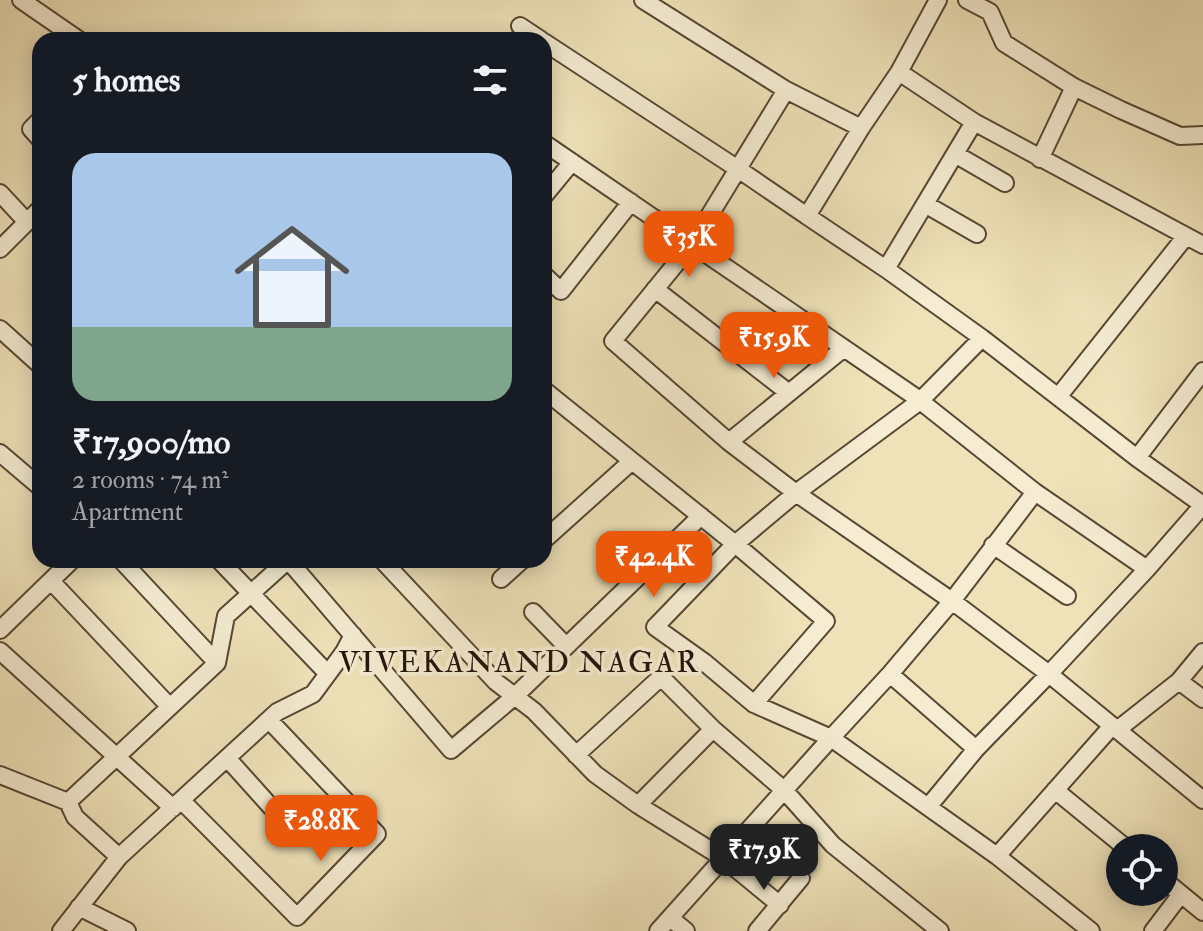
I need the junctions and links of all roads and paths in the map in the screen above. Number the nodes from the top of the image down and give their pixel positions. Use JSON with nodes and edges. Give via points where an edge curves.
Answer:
{"nodes":[{"id":1,"x":21,"y":0,"type":"edge"},
{"id":2,"x":643,"y":0,"type":"edge"},
{"id":3,"x":938,"y":0,"type":"edge"},
{"id":4,"x":967,"y":0,"type":"edge"},
{"id":5,"x":520,"y":26,"type":"dead end"},
{"id":6,"x":67,"y":32,"type":"edge"},
{"id":7,"x":529,"y":32,"type":"edge"},
{"id":8,"x":552,"y":48,"type":"edge"},
{"id":9,"x":899,"y":72,"type":"junction"},
{"id":10,"x":1074,"y":87,"type":"junction"},
{"id":11,"x":786,"y":90,"type":"junction"},
{"id":12,"x":974,"y":122,"type":"junction"},
{"id":13,"x":861,"y":128,"type":"junction"},
{"id":14,"x":1203,"y":135,"type":"edge"},
{"id":15,"x":552,"y":148,"type":"edge"},
{"id":16,"x":955,"y":154,"type":"junction"},
{"id":17,"x":1040,"y":159,"type":"junction"},
{"id":18,"x":572,"y":162,"type":"junction"},
{"id":19,"x":738,"y":169,"type":"junction"},
{"id":20,"x":1005,"y":183,"type":"dead end"},
{"id":21,"x":552,"y":186,"type":"edge"},
{"id":22,"x":0,"y":193,"type":"edge"},
{"id":23,"x":631,"y":202,"type":"junction"},
{"id":24,"x":925,"y":204,"type":"junction"},
{"id":25,"x":807,"y":216,"type":"junction"},
{"id":26,"x":32,"y":217,"type":"edge"},
{"id":27,"x":27,"y":222,"type":"junction"},
{"id":28,"x":977,"y":234,"type":"dead end"},
{"id":29,"x":1186,"y":236,"type":"junction"},
{"id":30,"x":692,"y":244,"type":"junction"},
{"id":31,"x":1203,"y":245,"type":"edge"},
{"id":32,"x":0,"y":249,"type":"edge"},
{"id":33,"x":886,"y":269,"type":"junction"},
{"id":34,"x":552,"y":283,"type":"edge"},
{"id":35,"x":655,"y":289,"type":"junction"},
{"id":36,"x":0,"y":329,"type":"edge"},
{"id":37,"x":982,"y":338,"type":"junction"},
{"id":38,"x":844,"y":348,"type":"junction"},
{"id":39,"x":32,"y":358,"type":"edge"},
{"id":40,"x":1203,"y":371,"type":"edge"},
{"id":41,"x":789,"y":393,"type":"junction"},
{"id":42,"x":552,"y":396,"type":"edge"},
{"id":43,"x":1058,"y":397,"type":"junction"},
{"id":44,"x":920,"y":401,"type":"junction"},
{"id":45,"x":729,"y":442,"type":"junction"},
{"id":46,"x":0,"y":453,"type":"edge"},
{"id":47,"x":1137,"y":458,"type":"junction"},
{"id":48,"x":632,"y":461,"type":"junction"},
{"id":49,"x":32,"y":480,"type":"edge"},
{"id":50,"x":1035,"y":492,"type":"junction"},
{"id":51,"x":796,"y":493,"type":"junction"},
{"id":52,"x":1203,"y":505,"type":"edge"},
{"id":53,"x":701,"y":516,"type":"junction"},
{"id":54,"x":552,"y":533,"type":"edge"},
{"id":55,"x":734,"y":545,"type":"junction"},
{"id":56,"x":993,"y":545,"type":"junction"},
{"id":57,"x":64,"y":568,"type":"edge"},
{"id":58,"x":128,"y":568,"type":"edge"},
{"id":59,"x":227,"y":568,"type":"edge"},
{"id":60,"x":279,"y":568,"type":"edge"},
{"id":61,"x":295,"y":568,"type":"edge"},
{"id":62,"x":389,"y":568,"type":"edge"},
{"id":63,"x":513,"y":568,"type":"edge"},
{"id":64,"x":1147,"y":569,"type":"junction"},
{"id":65,"x":501,"y":579,"type":"dead end"},
{"id":66,"x":51,"y":581,"type":"junction"},
{"id":67,"x":252,"y":593,"type":"junction"},
{"id":68,"x":1067,"y":596,"type":"dead end"},
{"id":69,"x":952,"y":601,"type":"junction"},
{"id":70,"x":533,"y":612,"type":"dead end"},
{"id":71,"x":0,"y":630,"type":"edge"},
{"id":72,"x":353,"y":635,"type":"junction"},
{"id":73,"x":566,"y":646,"type":"junction"},
{"id":74,"x":0,"y":651,"type":"edge"},
{"id":75,"x":1203,"y":652,"type":"edge"},
{"id":76,"x":217,"y":663,"type":"junction"},
{"id":77,"x":328,"y":674,"type":"junction"},
{"id":78,"x":890,"y":674,"type":"junction"},
{"id":79,"x":1049,"y":674,"type":"junction"},
{"id":80,"x":1179,"y":681,"type":"junction"},
{"id":81,"x":515,"y":696,"type":"junction"},
{"id":82,"x":1203,"y":699,"type":"edge"},
{"id":83,"x":754,"y":704,"type":"junction"},
{"id":84,"x":170,"y":707,"type":"junction"},
{"id":85,"x":269,"y":720,"type":"junction"},
{"id":86,"x":1115,"y":728,"type":"junction"},
{"id":87,"x":713,"y":729,"type":"junction"},
{"id":88,"x":831,"y":738,"type":"junction"},
{"id":89,"x":976,"y":749,"type":"junction"},
{"id":90,"x":576,"y":755,"type":"junction"},
{"id":91,"x":117,"y":757,"type":"junction"},
{"id":92,"x":227,"y":758,"type":"junction"},
{"id":93,"x":0,"y":775,"type":"edge"},
{"id":94,"x":784,"y":790,"type":"junction"},
{"id":95,"x":1055,"y":790,"type":"junction"},
{"id":96,"x":1203,"y":800,"type":"edge"},
{"id":97,"x":68,"y":802,"type":"junction"},
{"id":98,"x":177,"y":804,"type":"junction"},
{"id":99,"x":638,"y":805,"type":"junction"},
{"id":100,"x":271,"y":807,"type":"dead end"},
{"id":101,"x":928,"y":807,"type":"junction"},
{"id":102,"x":1109,"y":834,"type":"edge"},
{"id":103,"x":997,"y":856,"type":"junction"},
{"id":104,"x":119,"y":857,"type":"junction"},
{"id":105,"x":723,"y":858,"type":"junction"},
{"id":106,"x":801,"y":878,"type":"dead end"},
{"id":107,"x":1178,"y":892,"type":"edge"},
{"id":108,"x":1181,"y":894,"type":"junction"},
{"id":109,"x":780,"y":905,"type":"junction"},
{"id":110,"x":79,"y":907,"type":"junction"},
{"id":111,"x":1203,"y":912,"type":"edge"},
{"id":112,"x":670,"y":918,"type":"junction"},
{"id":113,"x":1084,"y":929,"type":"edge"},
{"id":114,"x":61,"y":931,"type":"edge"},
{"id":115,"x":127,"y":931,"type":"edge"},
{"id":116,"x":658,"y":931,"type":"edge"},
{"id":117,"x":686,"y":931,"type":"edge"},
{"id":118,"x":757,"y":931,"type":"edge"},
{"id":119,"x":940,"y":931,"type":"edge"},
{"id":120,"x":1153,"y":931,"type":"edge"}],
"edges":[{"from":1,"to":6,"type":"street"},
{"from":2,"to":11,"type":"street"},
{"from":3,"to":9,"type":"street"},
{"from":4,"to":10,"type":"street","via":[[990,12],[1004,43]]},
{"from":5,"to":7,"type":"street"},
{"from":8,"to":19,"type":"street"},
{"from":9,"to":12,"type":"street"},
{"from":9,"to":13,"type":"street"},
{"from":10,"to":14,"type":"street","via":[[1180,136]]},
{"from":10,"to":17,"type":"street"},
{"from":11,"to":13,"type":"street"},
{"from":11,"to":19,"type":"street"},
{"from":12,"to":16,"type":"street"},
{"from":12,"to":17,"type":"street"},
{"from":13,"to":25,"type":"street"},
{"from":15,"to":18,"type":"street"},
{"from":16,"to":20,"type":"street"},
{"from":16,"to":24,"type":"street"},
{"from":17,"to":29,"type":"street"},
{"from":18,"to":21,"type":"street"},
{"from":18,"to":23,"type":"street"},
{"from":19,"to":25,"type":"street"},
{"from":19,"to":30,"type":"street"},
{"from":22,"to":27,"type":"street"},
{"from":23,"to":30,"type":"street"},
{"from":23,"to":34,"type":"street","via":[[561,291]]},
{"from":24,"to":28,"type":"street"},
{"from":24,"to":33,"type":"street"},
{"from":25,"to":33,"type":"street"},
{"from":26,"to":27,"type":"street"},
{"from":27,"to":32,"type":"street"},
{"from":29,"to":31,"type":"street"},
{"from":29,"to":43,"type":"street"},
{"from":30,"to":35,"type":"street"},
{"from":30,"to":38,"type":"street"},
{"from":33,"to":37,"type":"street"},
{"from":35,"to":41,"type":"street"},
{"from":35,"to":45,"type":"street","via":[[613,341]]},
{"from":36,"to":39,"type":"street"},
{"from":37,"to":43,"type":"street"},
{"from":37,"to":44,"type":"street"},
{"from":38,"to":41,"type":"street"},
{"from":38,"to":44,"type":"street"},
{"from":40,"to":47,"type":"street"},
{"from":41,"to":45,"type":"street"},
{"from":42,"to":48,"type":"street"},
{"from":43,"to":47,"type":"street"},
{"from":44,"to":50,"type":"street"},
{"from":44,"to":51,"type":"street"},
{"from":45,"to":51,"type":"street"},
{"from":46,"to":49,"type":"street"},
{"from":47,"to":52,"type":"street"},
{"from":48,"to":53,"type":"street"},
{"from":48,"to":54,"type":"street"},
{"from":50,"to":56,"type":"street"},
{"from":50,"to":64,"type":"street"},
{"from":51,"to":55,"type":"street"},
{"from":51,"to":69,"type":"street"},
{"from":52,"to":64,"type":"street"},
{"from":53,"to":55,"type":"street"},
{"from":53,"to":73,"type":"street"},
{"from":55,"to":83,"type":"street","via":[[826,621]]},
{"from":55,"to":83,"type":"street","via":[[655,627]]},
{"from":56,"to":68,"type":"street"},
{"from":56,"to":69,"type":"street"},
{"from":57,"to":66,"type":"street"},
{"from":58,"to":76,"type":"street"},
{"from":59,"to":67,"type":"street"},
{"from":60,"to":67,"type":"street"},
{"from":61,"to":72,"type":"street"},
{"from":62,"to":81,"type":"street"},
{"from":63,"to":65,"type":"street"},
{"from":64,"to":79,"type":"street"},
{"from":66,"to":71,"type":"street"},
{"from":66,"to":84,"type":"street"},
{"from":67,"to":76,"type":"street","via":[[226,616]]},
{"from":67,"to":77,"type":"street"},
{"from":69,"to":78,"type":"street"},
{"from":69,"to":79,"type":"street"},
{"from":70,"to":73,"type":"street"},
{"from":72,"to":77,"type":"street"},
{"from":72,"to":81,"type":"street","via":[[451,750]]},
{"from":73,"to":81,"type":"street"},
{"from":74,"to":91,"type":"street"},
{"from":75,"to":80,"type":"street"},
{"from":76,"to":84,"type":"street"},
{"from":77,"to":85,"type":"street","via":[[313,694]]},
{"from":78,"to":88,"type":"street"},
{"from":78,"to":89,"type":"street"},
{"from":79,"to":86,"type":"street"},
{"from":79,"to":89,"type":"street"},
{"from":80,"to":82,"type":"street"},
{"from":80,"to":86,"type":"street"},
{"from":81,"to":90,"type":"street"},
{"from":83,"to":88,"type":"street"},
{"from":84,"to":91,"type":"street"},
{"from":85,"to":92,"type":"street"},
{"from":85,"to":98,"type":"street","via":[[377,834],[297,917]]},
{"from":86,"to":95,"type":"street"},
{"from":86,"to":96,"type":"street"},
{"from":87,"to":90,"type":"street","via":[[661,677]]},
{"from":87,"to":94,"type":"street"},
{"from":87,"to":99,"type":"street"},
{"from":88,"to":94,"type":"street"},
{"from":88,"to":101,"type":"street"},
{"from":89,"to":101,"type":"street"},
{"from":90,"to":99,"type":"street"},
{"from":91,"to":97,"type":"street"},
{"from":91,"to":98,"type":"street"},
{"from":92,"to":98,"type":"street"},
{"from":92,"to":100,"type":"street"},
{"from":93,"to":97,"type":"street"},
{"from":94,"to":105,"type":"street"},
{"from":94,"to":119,"type":"street","via":[[833,845]]},
{"from":95,"to":102,"type":"street"},
{"from":95,"to":103,"type":"street"},
{"from":97,"to":104,"type":"street","via":[[75,817]]},
{"from":98,"to":104,"type":"street"},
{"from":99,"to":105,"type":"street"},
{"from":101,"to":103,"type":"street"},
{"from":103,"to":113,"type":"street"},
{"from":104,"to":110,"type":"street"},
{"from":105,"to":109,"type":"street"},
{"from":105,"to":112,"type":"street"},
{"from":106,"to":109,"type":"street"},
{"from":107,"to":108,"type":"street"},
{"from":108,"to":111,"type":"street"},
{"from":108,"to":120,"type":"street"},
{"from":109,"to":118,"type":"street"},
{"from":110,"to":114,"type":"street"},
{"from":110,"to":115,"type":"street"},
{"from":112,"to":116,"type":"street"},
{"from":112,"to":117,"type":"street"}]}
